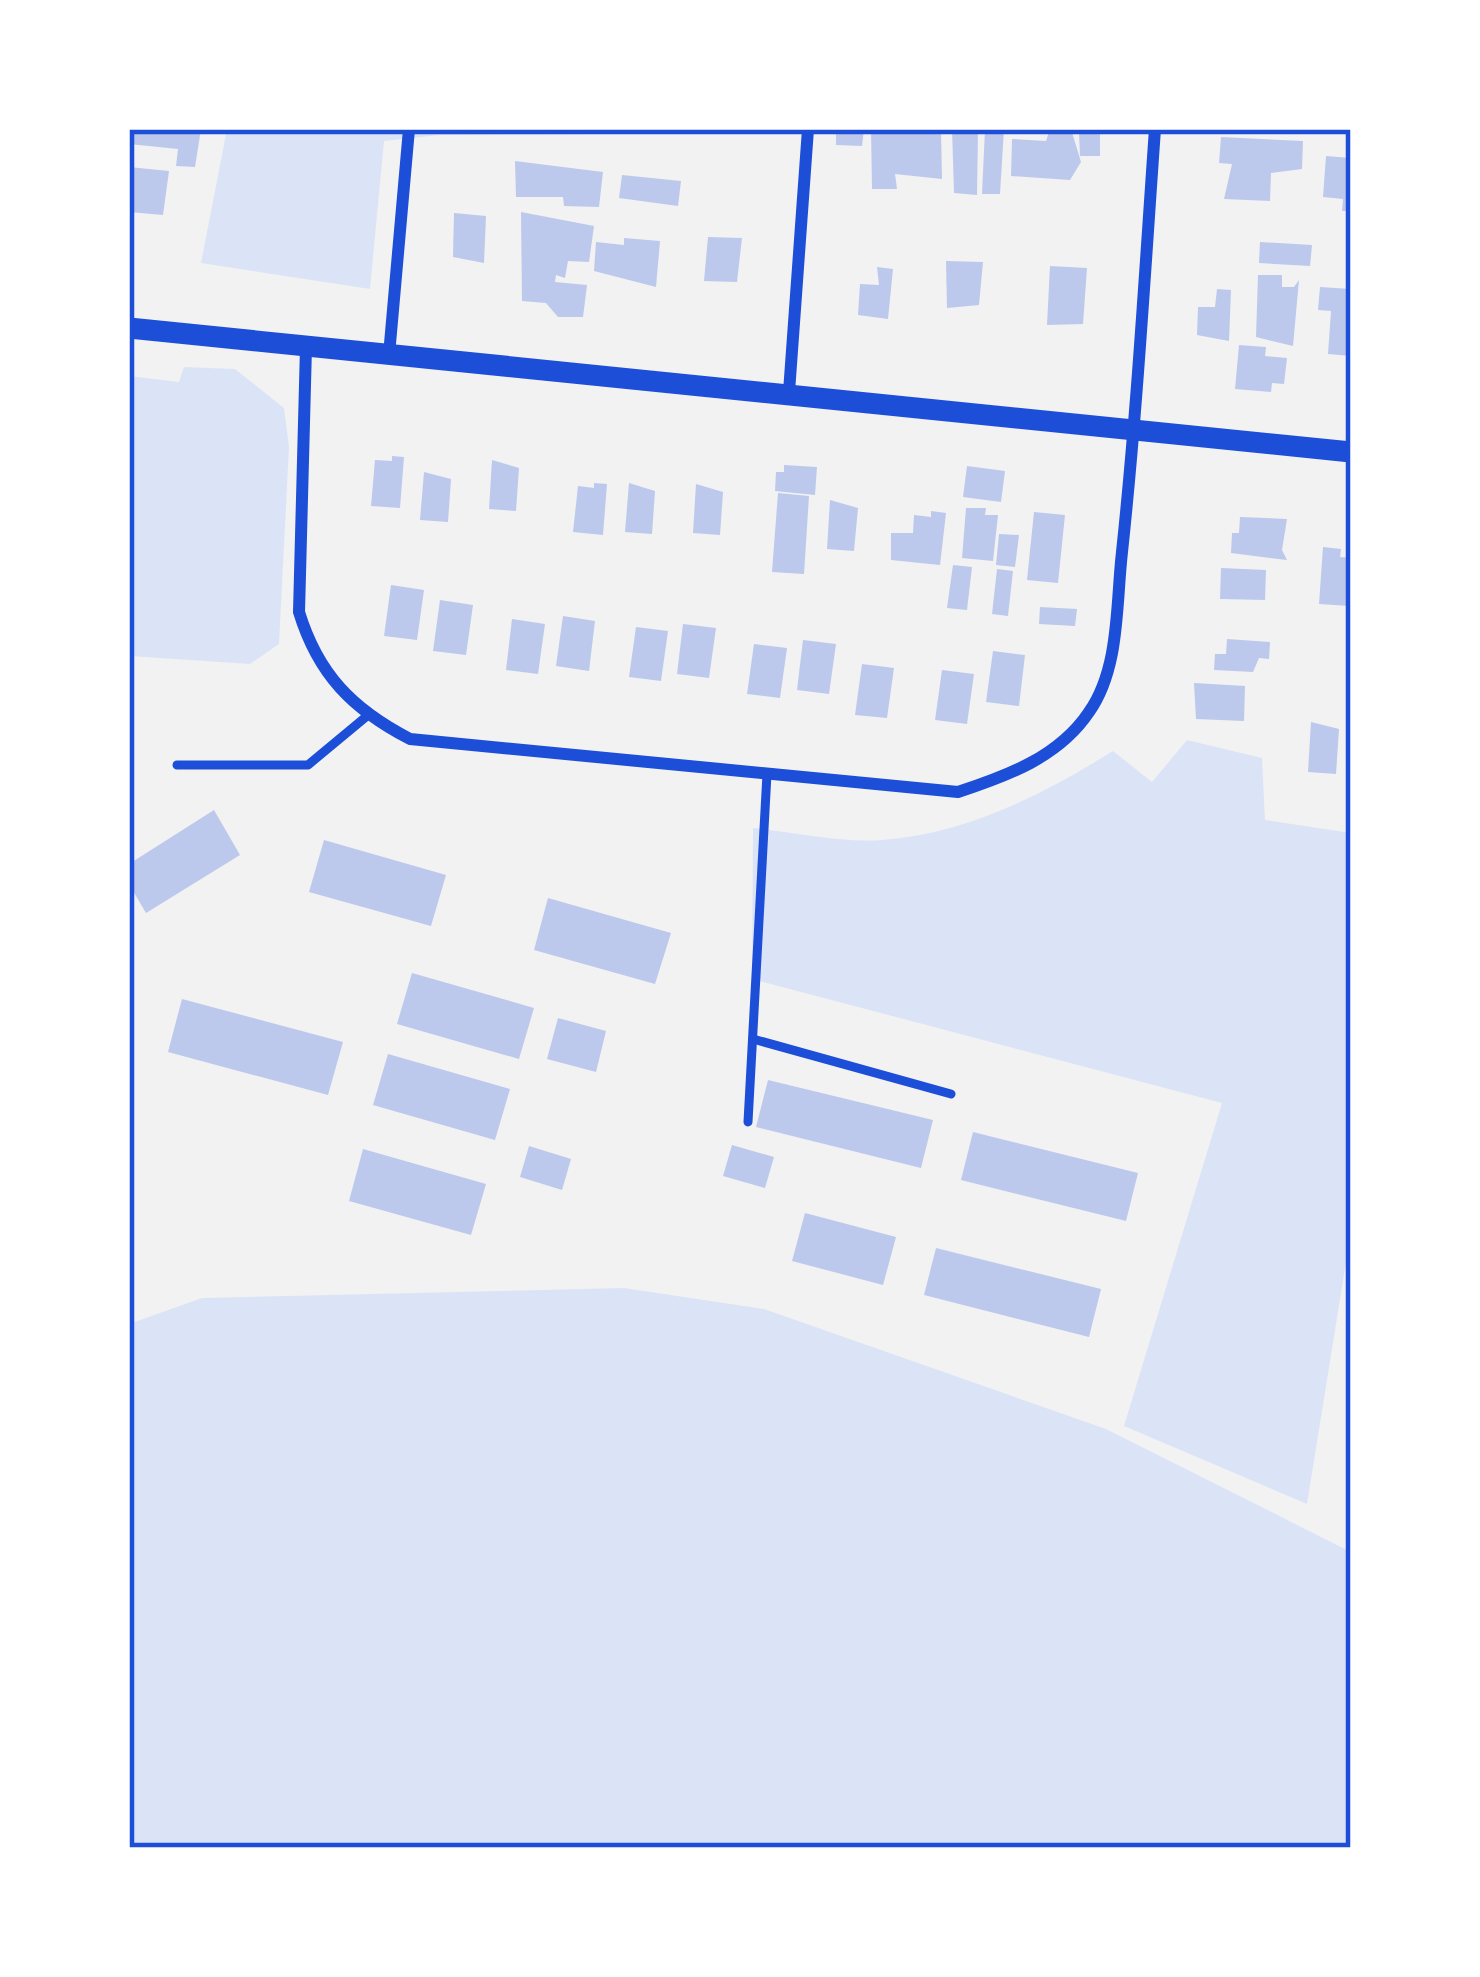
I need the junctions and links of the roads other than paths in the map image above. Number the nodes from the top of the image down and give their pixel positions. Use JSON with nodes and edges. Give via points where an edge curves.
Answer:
{"nodes":[{"id":1,"x":409,"y":129,"type":"edge"},
{"id":2,"x":808,"y":129,"type":"edge"},
{"id":3,"x":1155,"y":129,"type":"edge"},
{"id":4,"x":129,"y":328,"type":"edge"},
{"id":5,"x":306,"y":347,"type":"junction"},
{"id":6,"x":389,"y":355,"type":"junction"},
{"id":7,"x":789,"y":392,"type":"junction"},
{"id":8,"x":1135,"y":430,"type":"junction"},
{"id":9,"x":1351,"y":452,"type":"edge"},
{"id":10,"x":367,"y":716,"type":"junction"},
{"id":11,"x":178,"y":765,"type":"dead end"},
{"id":12,"x":767,"y":774,"type":"junction"},
{"id":13,"x":753,"y":1039,"type":"junction"},
{"id":14,"x":951,"y":1094,"type":"dead end"},
{"id":15,"x":748,"y":1122,"type":"dead end"}],
"edges":[{"from":1,"to":6,"type":"street"},
{"from":2,"to":7,"type":"street"},
{"from":3,"to":8,"type":"street"},
{"from":4,"to":5,"type":"street"},
{"from":5,"to":6,"type":"street"},
{"from":5,"to":10,"type":"street","via":[[299,612],[311,652]]},
{"from":6,"to":7,"type":"street"},
{"from":7,"to":8,"type":"street"},
{"from":8,"to":9,"type":"street"},
{"from":8,"to":12,"type":"street","via":[[1109,674],[1088,714],[1052,750],[958,792]]},
{"from":10,"to":11,"type":"lane","via":[[308,765]]},
{"from":10,"to":12,"type":"street","via":[[410,739]]},
{"from":12,"to":13,"type":"lane"},
{"from":13,"to":14,"type":"lane"},
{"from":13,"to":15,"type":"lane"}]}
